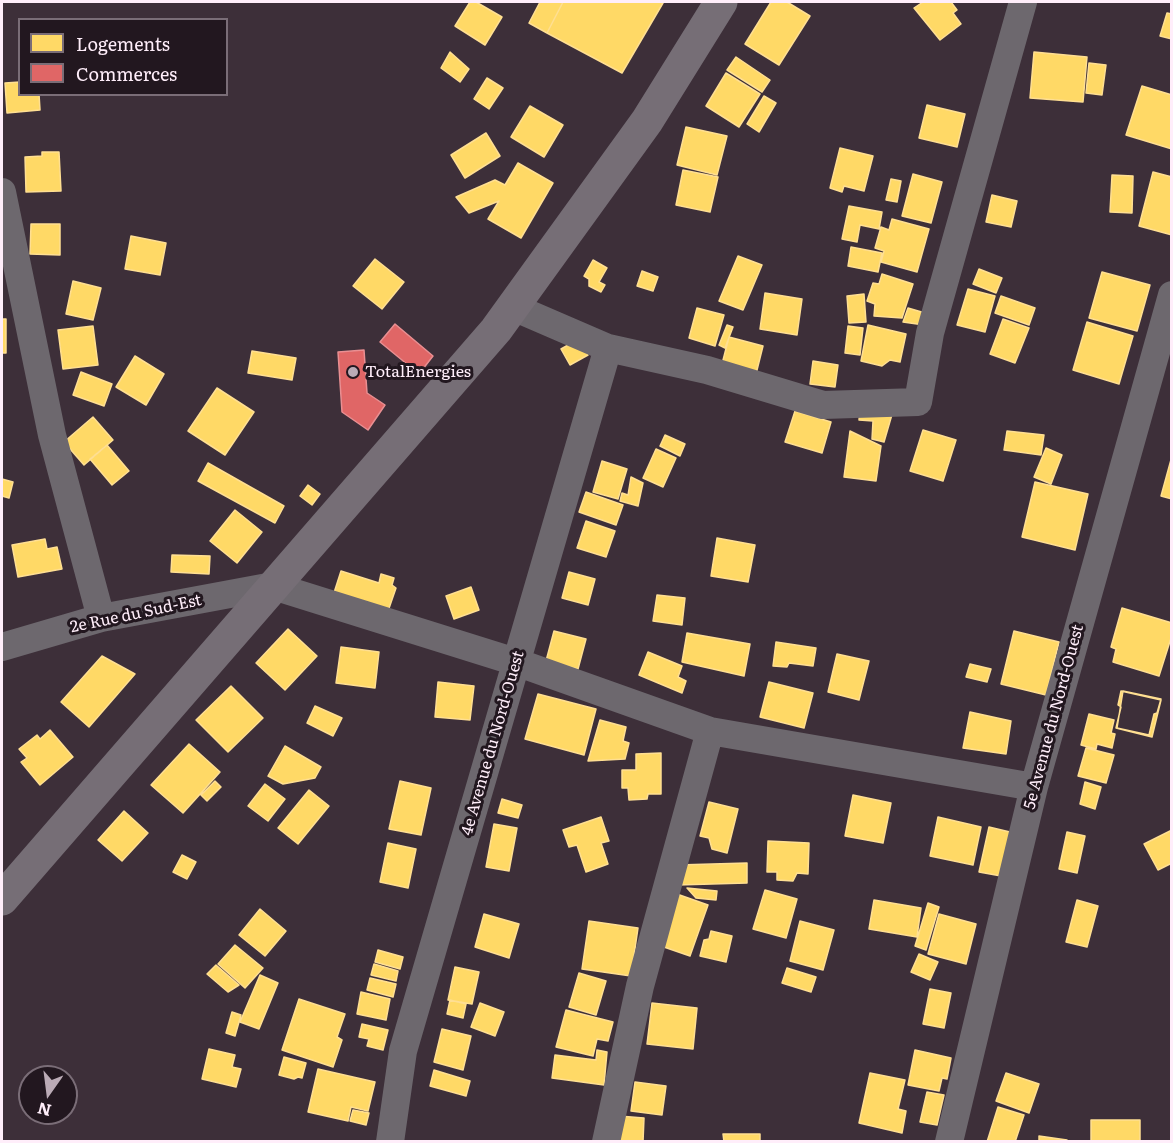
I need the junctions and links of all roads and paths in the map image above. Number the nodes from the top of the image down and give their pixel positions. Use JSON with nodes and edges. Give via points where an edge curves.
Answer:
{"nodes":[{"id":1,"x":722,"y":2,"type":"edge"},
{"id":2,"x":1023,"y":2,"type":"edge"},
{"id":3,"x":2,"y":192,"type":"edge"},
{"id":4,"x":1172,"y":295,"type":"edge"},
{"id":5,"x":513,"y":307,"type":"junction"},
{"id":6,"x":608,"y":348,"type":"junction"},
{"id":7,"x":273,"y":586,"type":"junction"},
{"id":8,"x":101,"y":618,"type":"junction"},
{"id":9,"x":2,"y":647,"type":"edge"},
{"id":10,"x":516,"y":663,"type":"junction"},
{"id":11,"x":710,"y":731,"type":"junction"},
{"id":12,"x":1034,"y":787,"type":"junction"},
{"id":13,"x":2,"y":899,"type":"edge"},
{"id":14,"x":390,"y":1142,"type":"edge"},
{"id":15,"x":606,"y":1142,"type":"edge"},
{"id":16,"x":949,"y":1142,"type":"edge"}],
"edges":[{"from":1,"to":5,"type":"highway","via":[[647,121]]},
{"from":2,"to":6,"type":"street","via":[[930,333],[918,402],[823,405],[707,370]]},
{"from":3,"to":8,"type":"street","via":[[52,435]]},
{"from":4,"to":12,"type":"street","name":"5e Avenue du Nord-Ouest"},
{"from":5,"to":6,"type":"street"},
{"from":5,"to":7,"type":"highway"},
{"from":6,"to":10,"type":"street","name":"4e Avenue du Nord-Ouest"},
{"from":7,"to":8,"type":"street","name":"2e Rue du Sud-Est"},
{"from":7,"to":10,"type":"street"},
{"from":7,"to":13,"type":"highway"},
{"from":8,"to":9,"type":"street","name":"2e Rue du Sud-Est"},
{"from":10,"to":11,"type":"street"},
{"from":10,"to":14,"type":"street","name":"4e Avenue du Nord-Ouest","via":[[403,1051]]},
{"from":11,"to":12,"type":"street"},
{"from":11,"to":15,"type":"street","via":[[640,986]]},
{"from":12,"to":16,"type":"street","name":"5e Avenue du Nord-Ouest"}]}
